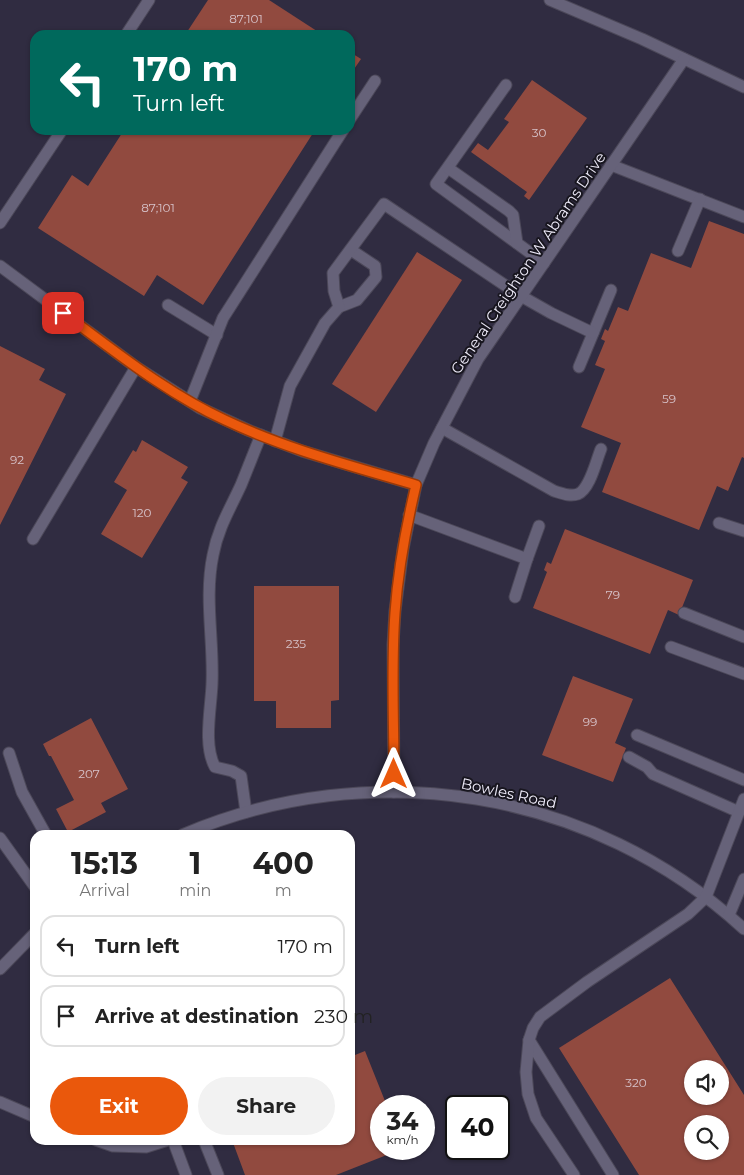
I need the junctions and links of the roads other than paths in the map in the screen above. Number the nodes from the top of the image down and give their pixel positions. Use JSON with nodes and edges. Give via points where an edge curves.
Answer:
{"nodes":[{"id":1,"x":149,"y":0,"type":"edge"},
{"id":2,"x":550,"y":0,"type":"edge"},
{"id":3,"x":129,"y":30,"type":"edge"},
{"id":4,"x":684,"y":59,"type":"junction"},
{"id":5,"x":374,"y":81,"type":"dead end"},
{"id":6,"x":506,"y":85,"type":"dead end"},
{"id":7,"x":744,"y":87,"type":"edge"},
{"id":8,"x":355,"y":111,"type":"edge"},
{"id":9,"x":59,"y":135,"type":"edge"},
{"id":10,"x":340,"y":135,"type":"edge"},
{"id":11,"x":611,"y":165,"type":"junction"},
{"id":12,"x":448,"y":168,"type":"junction"},
{"id":13,"x":700,"y":200,"type":"junction"},
{"id":14,"x":744,"y":217,"type":"edge"},
{"id":15,"x":0,"y":223,"type":"edge"},
{"id":16,"x":517,"y":243,"type":"junction"},
{"id":17,"x":350,"y":250,"type":"junction"},
{"id":18,"x":678,"y":251,"type":"dead end"},
{"id":19,"x":544,"y":263,"type":"junction"},
{"id":20,"x":1,"y":271,"type":"edge"},
{"id":21,"x":611,"y":290,"type":"dead end"},
{"id":22,"x":521,"y":296,"type":"junction"},
{"id":23,"x":168,"y":305,"type":"dead end"},
{"id":24,"x":339,"y":307,"type":"junction"},
{"id":25,"x":593,"y":333,"type":"junction"},
{"id":26,"x":217,"y":335,"type":"junction"},
{"id":27,"x":136,"y":367,"type":"junction"},
{"id":28,"x":579,"y":367,"type":"dead end"},
{"id":29,"x":190,"y":401,"type":"junction"},
{"id":30,"x":442,"y":428,"type":"junction"},
{"id":31,"x":261,"y":435,"type":"junction"},
{"id":32,"x":275,"y":441,"type":"junction"},
{"id":33,"x":601,"y":449,"type":"dead end"},
{"id":34,"x":416,"y":485,"type":"junction"},
{"id":35,"x":409,"y":515,"type":"junction"},
{"id":36,"x":719,"y":523,"type":"dead end"},
{"id":37,"x":539,"y":526,"type":"dead end"},
{"id":38,"x":744,"y":531,"type":"edge"},
{"id":39,"x":33,"y":539,"type":"dead end"},
{"id":40,"x":527,"y":559,"type":"junction"},
{"id":41,"x":515,"y":597,"type":"dead end"},
{"id":42,"x":684,"y":613,"type":"dead end"},
{"id":43,"x":744,"y":637,"type":"edge"},
{"id":44,"x":672,"y":647,"type":"dead end"},
{"id":45,"x":744,"y":674,"type":"edge"},
{"id":46,"x":637,"y":735,"type":"dead end"},
{"id":47,"x":9,"y":753,"type":"dead end"},
{"id":48,"x":629,"y":757,"type":"dead end"},
{"id":49,"x":744,"y":780,"type":"edge"},
{"id":50,"x":394,"y":792,"type":"junction"},
{"id":51,"x":744,"y":798,"type":"edge"},
{"id":52,"x":246,"y":812,"type":"junction"},
{"id":53,"x":739,"y":812,"type":"junction"},
{"id":54,"x":43,"y":830,"type":"edge"},
{"id":55,"x":196,"y":830,"type":"edge"},
{"id":56,"x":0,"y":838,"type":"edge"},
{"id":57,"x":744,"y":879,"type":"edge"},
{"id":58,"x":30,"y":880,"type":"edge"},
{"id":59,"x":706,"y":897,"type":"junction"},
{"id":60,"x":729,"y":915,"type":"junction"},
{"id":61,"x":744,"y":929,"type":"edge"},
{"id":62,"x":30,"y":938,"type":"edge"},
{"id":63,"x":0,"y":969,"type":"edge"},
{"id":64,"x":529,"y":1040,"type":"junction"},
{"id":65,"x":0,"y":1102,"type":"edge"},
{"id":66,"x":30,"y":1115,"type":"edge"},
{"id":67,"x":110,"y":1145,"type":"edge"},
{"id":68,"x":152,"y":1145,"type":"edge"},
{"id":69,"x":174,"y":1145,"type":"edge"},
{"id":70,"x":206,"y":1145,"type":"edge"},
{"id":71,"x":186,"y":1175,"type":"edge"},
{"id":72,"x":218,"y":1175,"type":"edge"},
{"id":73,"x":574,"y":1175,"type":"edge"},
{"id":74,"x":613,"y":1175,"type":"edge"}],
"edges":[{"from":1,"to":3,"type":"street"},
{"from":2,"to":4,"type":"street"},
{"from":4,"to":7,"type":"street"},
{"from":4,"to":11,"type":"street","name":"General Creighton W Abrams Drive"},
{"from":5,"to":8,"type":"street"},
{"from":6,"to":12,"type":"street"},
{"from":9,"to":15,"type":"street"},
{"from":10,"to":26,"type":"street","via":[[223,318]]},
{"from":11,"to":13,"type":"street"},
{"from":11,"to":19,"type":"street","name":"General Creighton W Abrams Drive"},
{"from":12,"to":16,"type":"street","via":[[509,211],[513,216]]},
{"from":12,"to":16,"type":"street","via":[[436,184]]},
{"from":13,"to":14,"type":"street"},
{"from":13,"to":18,"type":"street"},
{"from":16,"to":19,"type":"street"},
{"from":17,"to":22,"type":"street","via":[[384,204]]},
{"from":17,"to":24,"type":"street","via":[[333,273]]},
{"from":17,"to":24,"type":"street","via":[[375,266],[376,277],[357,300]]},
{"from":19,"to":22,"type":"street","name":"General Creighton W Abrams Drive"},
{"from":20,"to":27,"type":"street"},
{"from":21,"to":25,"type":"street"},
{"from":22,"to":25,"type":"street"},
{"from":22,"to":30,"type":"street","name":"General Creighton W Abrams Drive","via":[[478,359]]},
{"from":23,"to":26,"type":"street"},
{"from":24,"to":32,"type":"street","via":[[325,323],[290,386]]},
{"from":25,"to":28,"type":"street"},
{"from":26,"to":29,"type":"street"},
{"from":27,"to":29,"type":"street"},
{"from":27,"to":39,"type":"street"},
{"from":29,"to":31,"type":"street"},
{"from":30,"to":33,"type":"street","via":[[554,491],[568,495],[586,488]]},
{"from":30,"to":34,"type":"street","name":"General Creighton W Abrams Drive"},
{"from":31,"to":32,"type":"street"},
{"from":31,"to":52,"type":"street","via":[[223,520],[213,556],[209,588],[212,676],[208,746],[215,767],[241,776]]},
{"from":32,"to":34,"type":"street"},
{"from":34,"to":35,"type":"street","name":"General Creighton W Abrams Drive"},
{"from":35,"to":40,"type":"street"},
{"from":35,"to":50,"type":"street","name":"General Creighton W Abrams Drive","via":[[394,620]]},
{"from":36,"to":38,"type":"street"},
{"from":37,"to":40,"type":"street"},
{"from":40,"to":41,"type":"street"},
{"from":42,"to":43,"type":"street"},
{"from":44,"to":45,"type":"street"},
{"from":46,"to":49,"type":"street"},
{"from":47,"to":54,"type":"street","via":[[22,792]]},
{"from":48,"to":53,"type":"street","via":[[647,766],[653,774]]},
{"from":50,"to":52,"type":"street","name":"Bowles Road","via":[[319,796]]},
{"from":50,"to":59,"type":"street","name":"Bowles Road","via":[[476,798],[560,819],[626,847]]},
{"from":51,"to":53,"type":"street"},
{"from":52,"to":55,"type":"street","name":"Bowles Road"},
{"from":53,"to":59,"type":"street"},
{"from":56,"to":58,"type":"street"},
{"from":57,"to":60,"type":"street"},
{"from":59,"to":60,"type":"street","name":"Bowles Road"},
{"from":59,"to":64,"type":"street","via":[[688,914],[540,1017]]},
{"from":60,"to":61,"type":"street","name":"Bowles Road"},
{"from":62,"to":63,"type":"street"},
{"from":64,"to":73,"type":"street","via":[[526,1072],[532,1107]]},
{"from":64,"to":74,"type":"street"},
{"from":65,"to":66,"type":"street"},
{"from":67,"to":68,"type":"street"},
{"from":69,"to":71,"type":"street"},
{"from":70,"to":72,"type":"street"}]}
